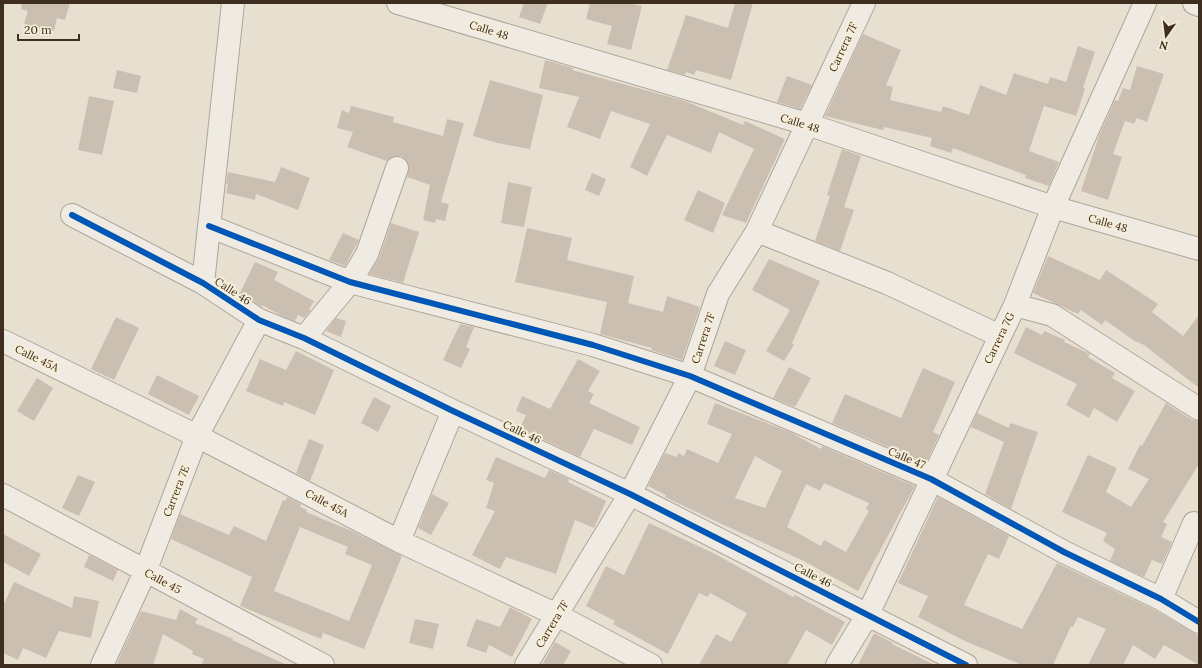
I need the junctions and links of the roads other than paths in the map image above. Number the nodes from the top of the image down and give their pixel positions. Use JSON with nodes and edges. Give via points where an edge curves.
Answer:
{"nodes":[{"id":1,"x":233,"y":3,"type":"edge"},
{"id":2,"x":398,"y":3,"type":"edge"},
{"id":3,"x":864,"y":3,"type":"edge"},
{"id":4,"x":1145,"y":3,"type":"edge"},
{"id":5,"x":1194,"y":3,"type":"edge"},
{"id":6,"x":1199,"y":5,"type":"edge"},
{"id":7,"x":807,"y":124,"type":"junction"},
{"id":8,"x":396,"y":168,"type":"dead end"},
{"id":9,"x":1053,"y":207,"type":"junction"},
{"id":10,"x":72,"y":215,"type":"dead end"},
{"id":11,"x":209,"y":226,"type":"junction"},
{"id":12,"x":757,"y":231,"type":"junction"},
{"id":13,"x":1199,"y":249,"type":"edge"},
{"id":14,"x":350,"y":282,"type":"junction"},
{"id":15,"x":203,"y":283,"type":"junction"},
{"id":16,"x":1015,"y":305,"type":"junction"},
{"id":17,"x":259,"y":320,"type":"junction"},
{"id":18,"x":1000,"y":336,"type":"junction"},
{"id":19,"x":304,"y":338,"type":"junction"},
{"id":20,"x":3,"y":342,"type":"edge"},
{"id":21,"x":690,"y":376,"type":"junction"},
{"id":22,"x":1199,"y":408,"type":"edge"},
{"id":23,"x":453,"y":410,"type":"junction"},
{"id":24,"x":197,"y":436,"type":"junction"},
{"id":25,"x":931,"y":478,"type":"junction"},
{"id":26,"x":630,"y":494,"type":"junction"},
{"id":27,"x":3,"y":495,"type":"edge"},
{"id":28,"x":1194,"y":523,"type":"dead end"},
{"id":29,"x":399,"y":541,"type":"junction"},
{"id":30,"x":145,"y":572,"type":"junction"},
{"id":31,"x":1161,"y":600,"type":"junction"},
{"id":32,"x":868,"y":614,"type":"junction"},
{"id":33,"x":557,"y":615,"type":"junction"},
{"id":34,"x":1199,"y":622,"type":"edge"},
{"id":35,"x":102,"y":665,"type":"edge"},
{"id":36,"x":323,"y":665,"type":"edge"},
{"id":37,"x":526,"y":665,"type":"edge"},
{"id":38,"x":650,"y":665,"type":"edge"},
{"id":39,"x":837,"y":665,"type":"edge"},
{"id":40,"x":966,"y":665,"type":"edge"}],
"edges":[{"from":1,"to":11,"type":"street"},
{"from":2,"to":7,"type":"street","name":"Calle 48"},
{"from":3,"to":7,"type":"street","name":"Carrera 7F"},
{"from":4,"to":9,"type":"street","name":"Carrera 7G"},
{"from":5,"to":6,"type":"street"},
{"from":7,"to":9,"type":"street","name":"Calle 48"},
{"from":7,"to":12,"type":"street","name":"Carrera 7F"},
{"from":8,"to":14,"type":"street","via":[[367,254]]},
{"from":9,"to":13,"type":"street","name":"Calle 48"},
{"from":9,"to":16,"type":"street","name":"Carrera 7G"},
{"from":10,"to":15,"type":"street","name":"Calle 46"},
{"from":11,"to":14,"type":"street","name":"Calle 47"},
{"from":11,"to":15,"type":"street"},
{"from":12,"to":18,"type":"street","via":[[887,283]]},
{"from":12,"to":21,"type":"street","name":"Carrera 7F","via":[[718,294]]},
{"from":14,"to":19,"type":"street"},
{"from":14,"to":21,"type":"street","name":"Calle 47","via":[[593,344]]},
{"from":15,"to":17,"type":"street","name":"Calle 46"},
{"from":16,"to":18,"type":"street","name":"Carrera 7G"},
{"from":16,"to":22,"type":"street","via":[[1052,315]]},
{"from":17,"to":19,"type":"street","name":"Calle 46"},
{"from":17,"to":24,"type":"street","name":"Carrera 7E"},
{"from":18,"to":25,"type":"street","name":"Carrera 7G"},
{"from":19,"to":23,"type":"street","name":"Calle 46"},
{"from":20,"to":24,"type":"street","name":"Calle 45A"},
{"from":21,"to":25,"type":"street","name":"Calle 47"},
{"from":21,"to":26,"type":"street","name":"Carrera 7F"},
{"from":23,"to":26,"type":"street","name":"Calle 46"},
{"from":23,"to":29,"type":"street"},
{"from":24,"to":29,"type":"street","name":"Calle 45A"},
{"from":24,"to":30,"type":"street","name":"Carrera 7E"},
{"from":25,"to":31,"type":"street","name":"Calle 47","via":[[1064,552]]},
{"from":25,"to":32,"type":"street","name":"Carrera 7G"},
{"from":26,"to":32,"type":"street","name":"Calle 46"},
{"from":26,"to":33,"type":"street","name":"Carrera 7F"},
{"from":27,"to":30,"type":"street","name":"Calle 45"},
{"from":28,"to":31,"type":"street"},
{"from":29,"to":33,"type":"street","name":"Calle 45A"},
{"from":30,"to":35,"type":"street","name":"Carrera 7E"},
{"from":30,"to":36,"type":"street","name":"Calle 45"},
{"from":31,"to":34,"type":"street","name":"Calle 47"},
{"from":32,"to":39,"type":"street","name":"Carrera 7G"},
{"from":32,"to":40,"type":"street","name":"Calle 46"},
{"from":33,"to":37,"type":"street","name":"Carrera 7F"},
{"from":33,"to":38,"type":"street","name":"Calle 45A"}]}
